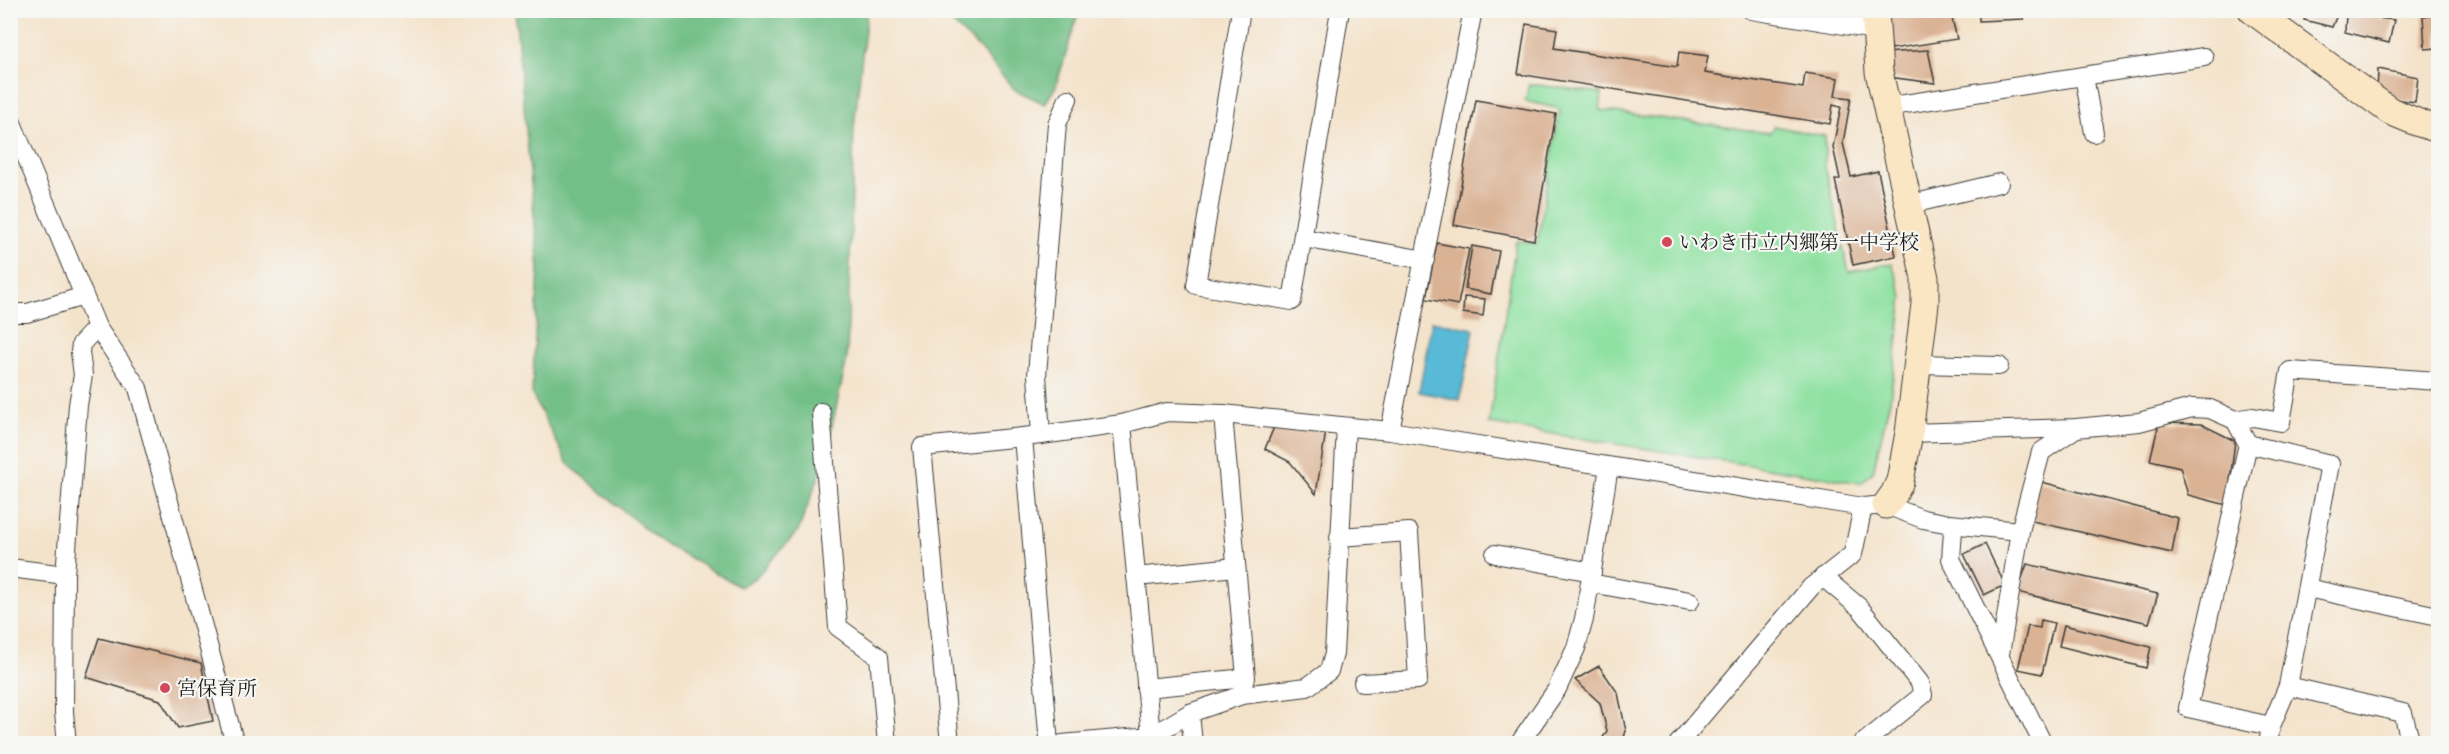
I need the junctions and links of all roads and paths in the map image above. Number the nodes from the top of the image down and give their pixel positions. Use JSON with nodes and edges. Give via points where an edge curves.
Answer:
{"nodes":[{"id":1,"x":1240,"y":10,"type":"edge"},
{"id":2,"x":1340,"y":10,"type":"edge"},
{"id":3,"x":1473,"y":10,"type":"edge"},
{"id":4,"x":1751,"y":10,"type":"edge"},
{"id":5,"x":2252,"y":10,"type":"edge"},
{"id":6,"x":1875,"y":20,"type":"edge"},
{"id":7,"x":2204,"y":57,"type":"dead end"},
{"id":8,"x":2084,"y":76,"type":"junction"},
{"id":9,"x":1068,"y":99,"type":"dead end"},
{"id":10,"x":1886,"y":107,"type":"junction"},
{"id":11,"x":10,"y":118,"type":"edge"},
{"id":12,"x":2439,"y":129,"type":"edge"},
{"id":13,"x":2094,"y":133,"type":"dead end"},
{"id":14,"x":1999,"y":183,"type":"dead end"},
{"id":15,"x":1908,"y":205,"type":"junction"},
{"id":16,"x":1303,"y":238,"type":"junction"},
{"id":17,"x":1425,"y":260,"type":"junction"},
{"id":18,"x":84,"y":296,"type":"junction"},
{"id":19,"x":10,"y":313,"type":"edge"},
{"id":20,"x":97,"y":327,"type":"junction"},
{"id":21,"x":1918,"y":364,"type":"junction"},
{"id":22,"x":1999,"y":366,"type":"dead end"},
{"id":23,"x":2439,"y":381,"type":"edge"},
{"id":24,"x":821,"y":412,"type":"dead end"},
{"id":25,"x":1223,"y":414,"type":"junction"},
{"id":26,"x":2235,"y":420,"type":"junction"},
{"id":27,"x":1122,"y":424,"type":"junction"},
{"id":28,"x":1346,"y":427,"type":"junction"},
{"id":29,"x":2076,"y":428,"type":"junction"},
{"id":30,"x":1390,"y":431,"type":"junction"},
{"id":31,"x":1909,"y":433,"type":"junction"},
{"id":32,"x":1032,"y":436,"type":"junction"},
{"id":33,"x":2248,"y":444,"type":"junction"},
{"id":34,"x":1609,"y":467,"type":"junction"},
{"id":35,"x":1874,"y":506,"type":"junction"},
{"id":36,"x":1950,"y":524,"type":"junction"},
{"id":37,"x":2020,"y":531,"type":"junction"},
{"id":38,"x":1339,"y":537,"type":"junction"},
{"id":39,"x":1495,"y":554,"type":"dead end"},
{"id":40,"x":1236,"y":567,"type":"junction"},
{"id":41,"x":10,"y":568,"type":"edge"},
{"id":42,"x":65,"y":575,"type":"junction"},
{"id":43,"x":1136,"y":577,"type":"junction"},
{"id":44,"x":1823,"y":577,"type":"junction"},
{"id":45,"x":1591,"y":578,"type":"junction"},
{"id":46,"x":2307,"y":588,"type":"junction"},
{"id":47,"x":1690,"y":601,"type":"dead end"},
{"id":48,"x":2439,"y":616,"type":"edge"},
{"id":49,"x":2000,"y":654,"type":"junction"},
{"id":50,"x":1363,"y":683,"type":"dead end"},
{"id":51,"x":2288,"y":686,"type":"junction"},
{"id":52,"x":1146,"y":688,"type":"junction"},
{"id":53,"x":1190,"y":713,"type":"junction"},
{"id":54,"x":2269,"y":735,"type":"edge"},
{"id":55,"x":1151,"y":736,"type":"junction"},
{"id":56,"x":67,"y":744,"type":"edge"},
{"id":57,"x":235,"y":744,"type":"edge"},
{"id":58,"x":887,"y":744,"type":"edge"},
{"id":59,"x":950,"y":744,"type":"edge"},
{"id":60,"x":1049,"y":744,"type":"edge"},
{"id":61,"x":1062,"y":744,"type":"edge"},
{"id":62,"x":1193,"y":744,"type":"edge"},
{"id":63,"x":1519,"y":744,"type":"edge"},
{"id":64,"x":1678,"y":744,"type":"edge"},
{"id":65,"x":1862,"y":744,"type":"edge"},
{"id":66,"x":2043,"y":744,"type":"edge"},
{"id":67,"x":2411,"y":744,"type":"edge"}],
"edges":[{"from":1,"to":16,"type":"street","via":[[1196,285],[1292,302]]},
{"from":2,"to":16,"type":"street"},
{"from":3,"to":17,"type":"street"},
{"from":4,"to":6,"type":"street"},
{"from":5,"to":12,"type":"street","via":[[2390,111]]},
{"from":6,"to":10,"type":"street"},
{"from":7,"to":8,"type":"street"},
{"from":8,"to":10,"type":"street"},
{"from":8,"to":13,"type":"street"},
{"from":9,"to":32,"type":"street","via":[[1057,124]]},
{"from":10,"to":15,"type":"street"},
{"from":11,"to":18,"type":"street"},
{"from":14,"to":15,"type":"street"},
{"from":15,"to":21,"type":"street","via":[[1925,278]]},
{"from":16,"to":17,"type":"street"},
{"from":17,"to":30,"type":"street"},
{"from":18,"to":19,"type":"street","via":[[27,313]]},
{"from":18,"to":20,"type":"street"},
{"from":20,"to":42,"type":"street","via":[[81,344],[83,375]]},
{"from":20,"to":57,"type":"street","via":[[138,388]]},
{"from":21,"to":22,"type":"street"},
{"from":21,"to":31,"type":"street"},
{"from":23,"to":26,"type":"street","via":[[2290,371],[2281,422],[2253,417]]},
{"from":24,"to":58,"type":"street","via":[[838,627],[879,657]]},
{"from":25,"to":27,"type":"street","via":[[1167,412]]},
{"from":25,"to":28,"type":"street"},
{"from":25,"to":40,"type":"street"},
{"from":26,"to":29,"type":"street","via":[[2210,409],[2192,408],[2139,422]]},
{"from":26,"to":33,"type":"street"},
{"from":27,"to":32,"type":"street"},
{"from":27,"to":43,"type":"street"},
{"from":28,"to":30,"type":"street"},
{"from":28,"to":38,"type":"street"},
{"from":29,"to":31,"type":"street"},
{"from":29,"to":37,"type":"street","via":[[2041,452]]},
{"from":30,"to":34,"type":"street"},
{"from":31,"to":35,"type":"street","via":[[1894,494]]},
{"from":32,"to":59,"type":"street","via":[[922,447]]},
{"from":32,"to":60,"type":"street"},
{"from":33,"to":46,"type":"street","via":[[2330,464]]},
{"from":33,"to":54,"type":"street","via":[[2188,708]]},
{"from":34,"to":35,"type":"street"},
{"from":34,"to":45,"type":"street"},
{"from":35,"to":36,"type":"street"},
{"from":35,"to":44,"type":"street","via":[[1853,554]]},
{"from":36,"to":37,"type":"street"},
{"from":36,"to":49,"type":"street","via":[[1951,559]]},
{"from":37,"to":49,"type":"street"},
{"from":38,"to":50,"type":"street","via":[[1409,532],[1418,680]]},
{"from":38,"to":53,"type":"street","via":[[1334,654],[1329,671],[1307,687],[1242,695]]},
{"from":39,"to":45,"type":"street"},
{"from":40,"to":43,"type":"street"},
{"from":40,"to":52,"type":"street","via":[[1246,678]]},
{"from":41,"to":42,"type":"street"},
{"from":42,"to":56,"type":"street"},
{"from":43,"to":52,"type":"street"},
{"from":44,"to":64,"type":"street"},
{"from":44,"to":65,"type":"street","via":[[1860,608],[1920,683],[1923,695]]},
{"from":45,"to":47,"type":"street"},
{"from":45,"to":63,"type":"street","via":[[1576,648],[1557,689]]},
{"from":46,"to":48,"type":"street"},
{"from":46,"to":51,"type":"street"},
{"from":49,"to":66,"type":"street"},
{"from":51,"to":54,"type":"street"},
{"from":51,"to":67,"type":"street","via":[[2403,713]]},
{"from":52,"to":55,"type":"street"},
{"from":53,"to":55,"type":"street"},
{"from":53,"to":62,"type":"street"},
{"from":55,"to":61,"type":"street"}]}
